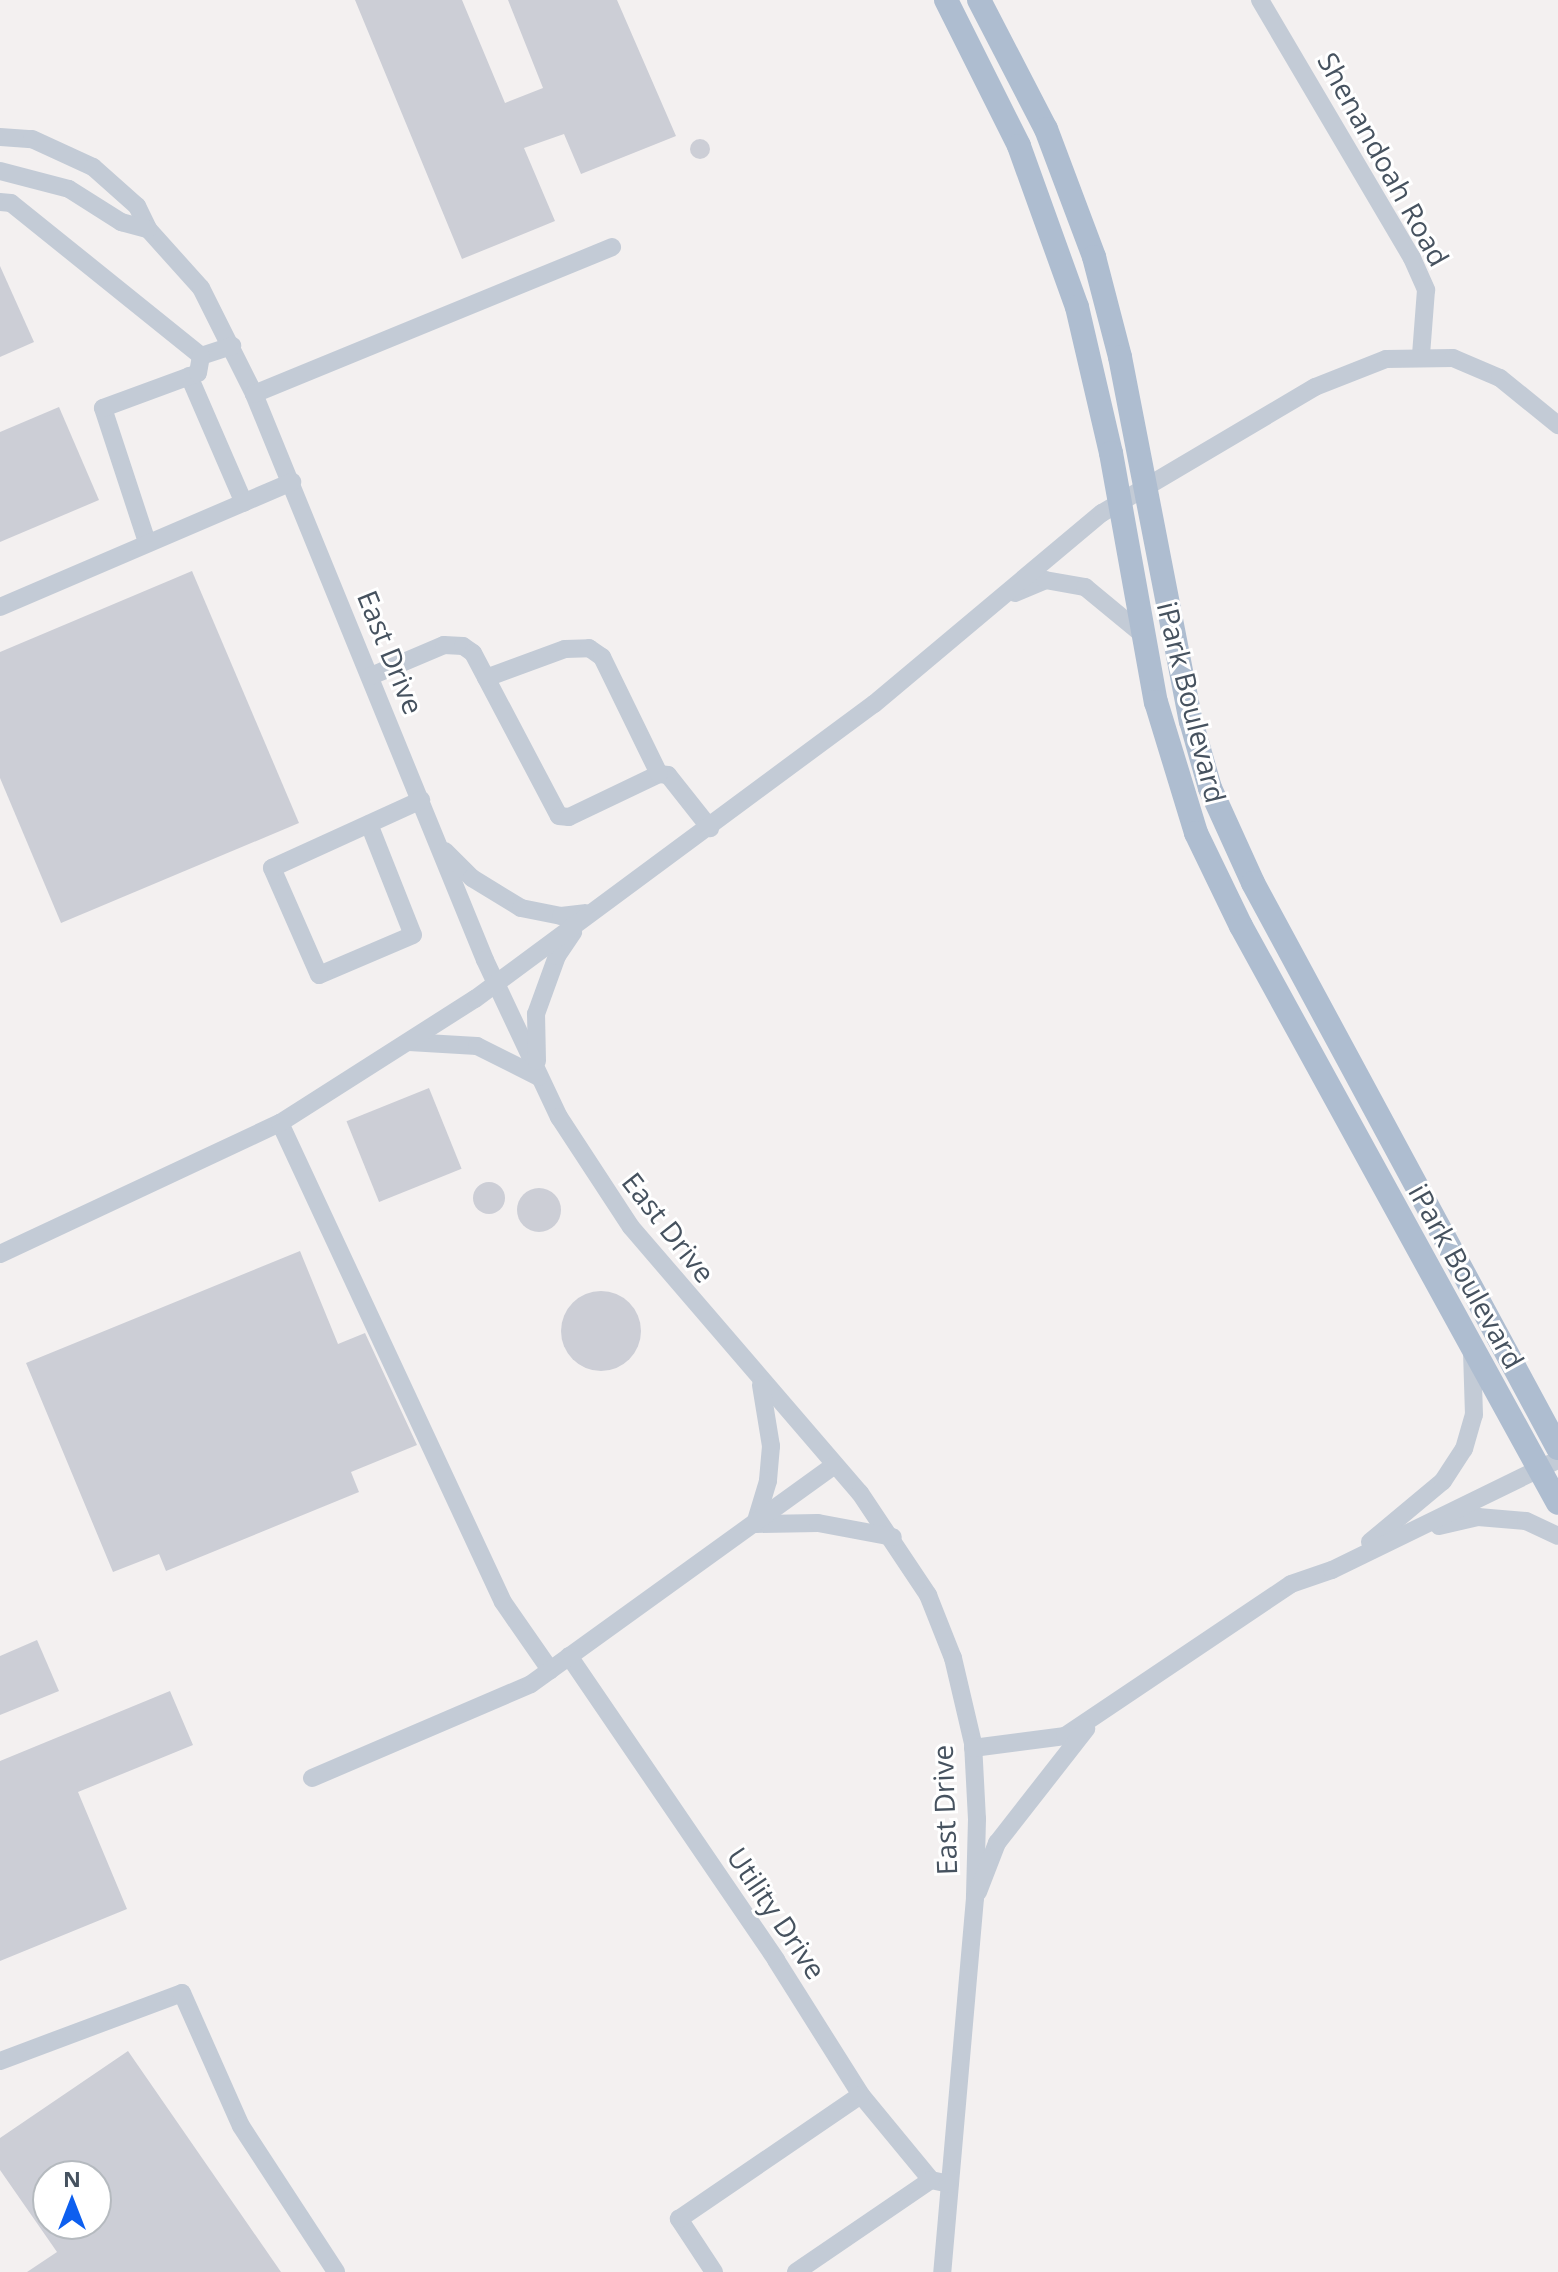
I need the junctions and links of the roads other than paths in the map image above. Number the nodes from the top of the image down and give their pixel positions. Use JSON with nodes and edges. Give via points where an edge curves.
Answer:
{"nodes":[{"id":1,"x":946,"y":0,"type":"edge"},
{"id":2,"x":979,"y":0,"type":"edge"},
{"id":3,"x":1260,"y":0,"type":"edge"},
{"id":4,"x":0,"y":137,"type":"edge"},
{"id":5,"x":0,"y":171,"type":"edge"},
{"id":6,"x":0,"y":202,"type":"edge"},
{"id":7,"x":148,"y":229,"type":"junction"},
{"id":8,"x":612,"y":247,"type":"dead end"},
{"id":9,"x":232,"y":346,"type":"junction"},
{"id":10,"x":1421,"y":355,"type":"junction"},
{"id":11,"x":201,"y":356,"type":"junction"},
{"id":12,"x":189,"y":376,"type":"junction"},
{"id":13,"x":254,"y":394,"type":"junction"},
{"id":14,"x":1558,"y":425,"type":"edge"},
{"id":15,"x":292,"y":482,"type":"junction"},
{"id":16,"x":1144,"y":487,"type":"junction"},
{"id":17,"x":244,"y":503,"type":"junction"},
{"id":18,"x":1118,"y":505,"type":"junction"},
{"id":19,"x":147,"y":542,"type":"junction"},
{"id":20,"x":998,"y":600,"type":"junction"},
{"id":21,"x":0,"y":607,"type":"edge"},
{"id":22,"x":1142,"y":634,"type":"junction"},
{"id":23,"x":371,"y":676,"type":"junction"},
{"id":24,"x":486,"y":678,"type":"junction"},
{"id":25,"x":659,"y":774,"type":"junction"},
{"id":26,"x":421,"y":800,"type":"junction"},
{"id":27,"x":369,"y":824,"type":"junction"},
{"id":28,"x":710,"y":828,"type":"junction"},
{"id":29,"x":440,"y":846,"type":"junction"},
{"id":30,"x":585,"y":913,"type":"junction"},
{"id":31,"x":495,"y":984,"type":"junction"},
{"id":32,"x":409,"y":1042,"type":"junction"},
{"id":33,"x":539,"y":1077,"type":"junction"},
{"id":34,"x":280,"y":1123,"type":"junction"},
{"id":35,"x":0,"y":1254,"type":"edge"},
{"id":36,"x":1472,"y":1347,"type":"junction"},
{"id":37,"x":761,"y":1383,"type":"junction"},
{"id":38,"x":1558,"y":1448,"type":"edge"},
{"id":39,"x":1549,"y":1464,"type":"edge"},
{"id":40,"x":833,"y":1466,"type":"junction"},
{"id":41,"x":1558,"y":1503,"type":"edge"},
{"id":42,"x":755,"y":1524,"type":"junction"},
{"id":43,"x":1409,"y":1532,"type":"junction"},
{"id":44,"x":1558,"y":1536,"type":"edge"},
{"id":45,"x":893,"y":1537,"type":"junction"},
{"id":46,"x":1332,"y":1570,"type":"junction"},
{"id":47,"x":569,"y":1656,"type":"junction"},
{"id":48,"x":550,"y":1670,"type":"junction"},
{"id":49,"x":1096,"y":1718,"type":"junction"},
{"id":50,"x":973,"y":1748,"type":"junction"},
{"id":51,"x":312,"y":1778,"type":"dead end"},
{"id":52,"x":975,"y":1898,"type":"junction"},
{"id":53,"x":0,"y":2061,"type":"edge"},
{"id":54,"x":861,"y":2095,"type":"junction"},
{"id":55,"x":931,"y":2180,"type":"junction"},
{"id":56,"x":950,"y":2184,"type":"junction"},
{"id":57,"x":336,"y":2272,"type":"edge"},
{"id":58,"x":714,"y":2272,"type":"edge"},
{"id":59,"x":796,"y":2272,"type":"edge"},
{"id":60,"x":942,"y":2272,"type":"edge"}],
"edges":[{"from":1,"to":18,"type":"main road","name":"iPark Boulevard","via":[[1005,114],[1066,274],[1089,351]]},
{"from":2,"to":16,"type":"main road","name":"iPark Boulevard","via":[[1046,129],[1084,225],[1115,334]]},
{"from":3,"to":10,"type":"street","name":"Shenandoah Road","via":[[1412,258],[1426,290]]},
{"from":4,"to":7,"type":"street","name":"East Drive","via":[[32,139],[93,167],[137,206]]},
{"from":5,"to":7,"type":"street","name":"East Drive","via":[[69,189],[121,222]]},
{"from":6,"to":11,"type":"street","via":[[11,203]]},
{"from":7,"to":9,"type":"street","name":"East Drive","via":[[201,288]]},
{"from":8,"to":13,"type":"street"},
{"from":9,"to":11,"type":"street"},
{"from":9,"to":13,"type":"street","name":"East Drive"},
{"from":10,"to":14,"type":"street","via":[[1453,358],[1500,378]]},
{"from":10,"to":16,"type":"street","via":[[1352,369]]},
{"from":11,"to":12,"type":"street","via":[[198,373]]},
{"from":12,"to":17,"type":"street"},
{"from":12,"to":19,"type":"street","via":[[103,408]]},
{"from":13,"to":15,"type":"street","name":"East Drive"},
{"from":15,"to":17,"type":"street"},
{"from":15,"to":23,"type":"street","name":"East Drive"},
{"from":16,"to":18,"type":"street"},
{"from":16,"to":38,"type":"main road","name":"iPark Boulevard","via":[[1191,721],[1222,815],[1253,883]]},
{"from":17,"to":19,"type":"street"},
{"from":18,"to":20,"type":"street"},
{"from":18,"to":22,"type":"main road","name":"iPark Boulevard"},
{"from":19,"to":21,"type":"street"},
{"from":20,"to":22,"type":"street","via":[[1045,580],[1065,581],[1107,600]]},
{"from":20,"to":28,"type":"street","via":[[874,704]]},
{"from":22,"to":36,"type":"main road","name":"iPark Boulevard","via":[[1173,768],[1209,865]]},
{"from":23,"to":24,"type":"street","via":[[444,645],[463,646],[473,653]]},
{"from":23,"to":26,"type":"street","name":"East Drive"},
{"from":24,"to":25,"type":"street","via":[[565,649],[589,648],[602,657]]},
{"from":24,"to":25,"type":"street","via":[[559,816],[569,817]]},
{"from":25,"to":28,"type":"street","via":[[668,775]]},
{"from":26,"to":27,"type":"street"},
{"from":26,"to":29,"type":"street","name":"East Drive"},
{"from":27,"to":27,"type":"street","via":[[272,868],[319,975],[413,935]]},
{"from":28,"to":30,"type":"street"},
{"from":29,"to":30,"type":"street","via":[[502,900],[541,913]]},
{"from":29,"to":31,"type":"street","name":"East Drive"},
{"from":30,"to":31,"type":"street"},
{"from":30,"to":33,"type":"street","via":[[557,956],[536,1014]]},
{"from":31,"to":32,"type":"street"},
{"from":31,"to":33,"type":"street","name":"East Drive"},
{"from":32,"to":33,"type":"street","via":[[477,1046]]},
{"from":32,"to":34,"type":"street"},
{"from":33,"to":37,"type":"street","name":"East Drive","via":[[581,1154],[631,1227]]},
{"from":34,"to":35,"type":"street"},
{"from":34,"to":48,"type":"street","via":[[503,1602]]},
{"from":36,"to":39,"type":"main road","name":"iPark Boulevard"},
{"from":36,"to":46,"type":"street","via":[[1474,1415],[1464,1449],[1443,1481],[1411,1511]]},
{"from":37,"to":40,"type":"street","name":"East Drive"},
{"from":37,"to":42,"type":"street","via":[[771,1446],[768,1481]]},
{"from":39,"to":41,"type":"main road","name":"iPark Boulevard"},
{"from":39,"to":43,"type":"street"},
{"from":40,"to":42,"type":"street"},
{"from":40,"to":45,"type":"street","name":"East Drive"},
{"from":42,"to":45,"type":"street","via":[[818,1523]]},
{"from":42,"to":47,"type":"street"},
{"from":43,"to":44,"type":"street","via":[[1478,1517],[1526,1521]]},
{"from":43,"to":46,"type":"street"},
{"from":45,"to":50,"type":"street","name":"East Drive","via":[[928,1595],[953,1658]]},
{"from":46,"to":49,"type":"street","via":[[1291,1584]]},
{"from":47,"to":48,"type":"street"},
{"from":47,"to":54,"type":"street","name":"Utility Drive"},
{"from":48,"to":51,"type":"street","via":[[531,1684]]},
{"from":49,"to":50,"type":"street","via":[[1065,1736]]},
{"from":49,"to":52,"type":"street","via":[[997,1843]]},
{"from":50,"to":52,"type":"street","name":"East Drive"},
{"from":52,"to":56,"type":"street","name":"East Drive"},
{"from":53,"to":57,"type":"street","via":[[182,1993],[241,2126]]},
{"from":54,"to":55,"type":"street","name":"Utility Drive"},
{"from":54,"to":58,"type":"street","via":[[679,2219]]},
{"from":55,"to":56,"type":"street"},
{"from":55,"to":59,"type":"street"},
{"from":56,"to":60,"type":"street","name":"East Drive"}]}
